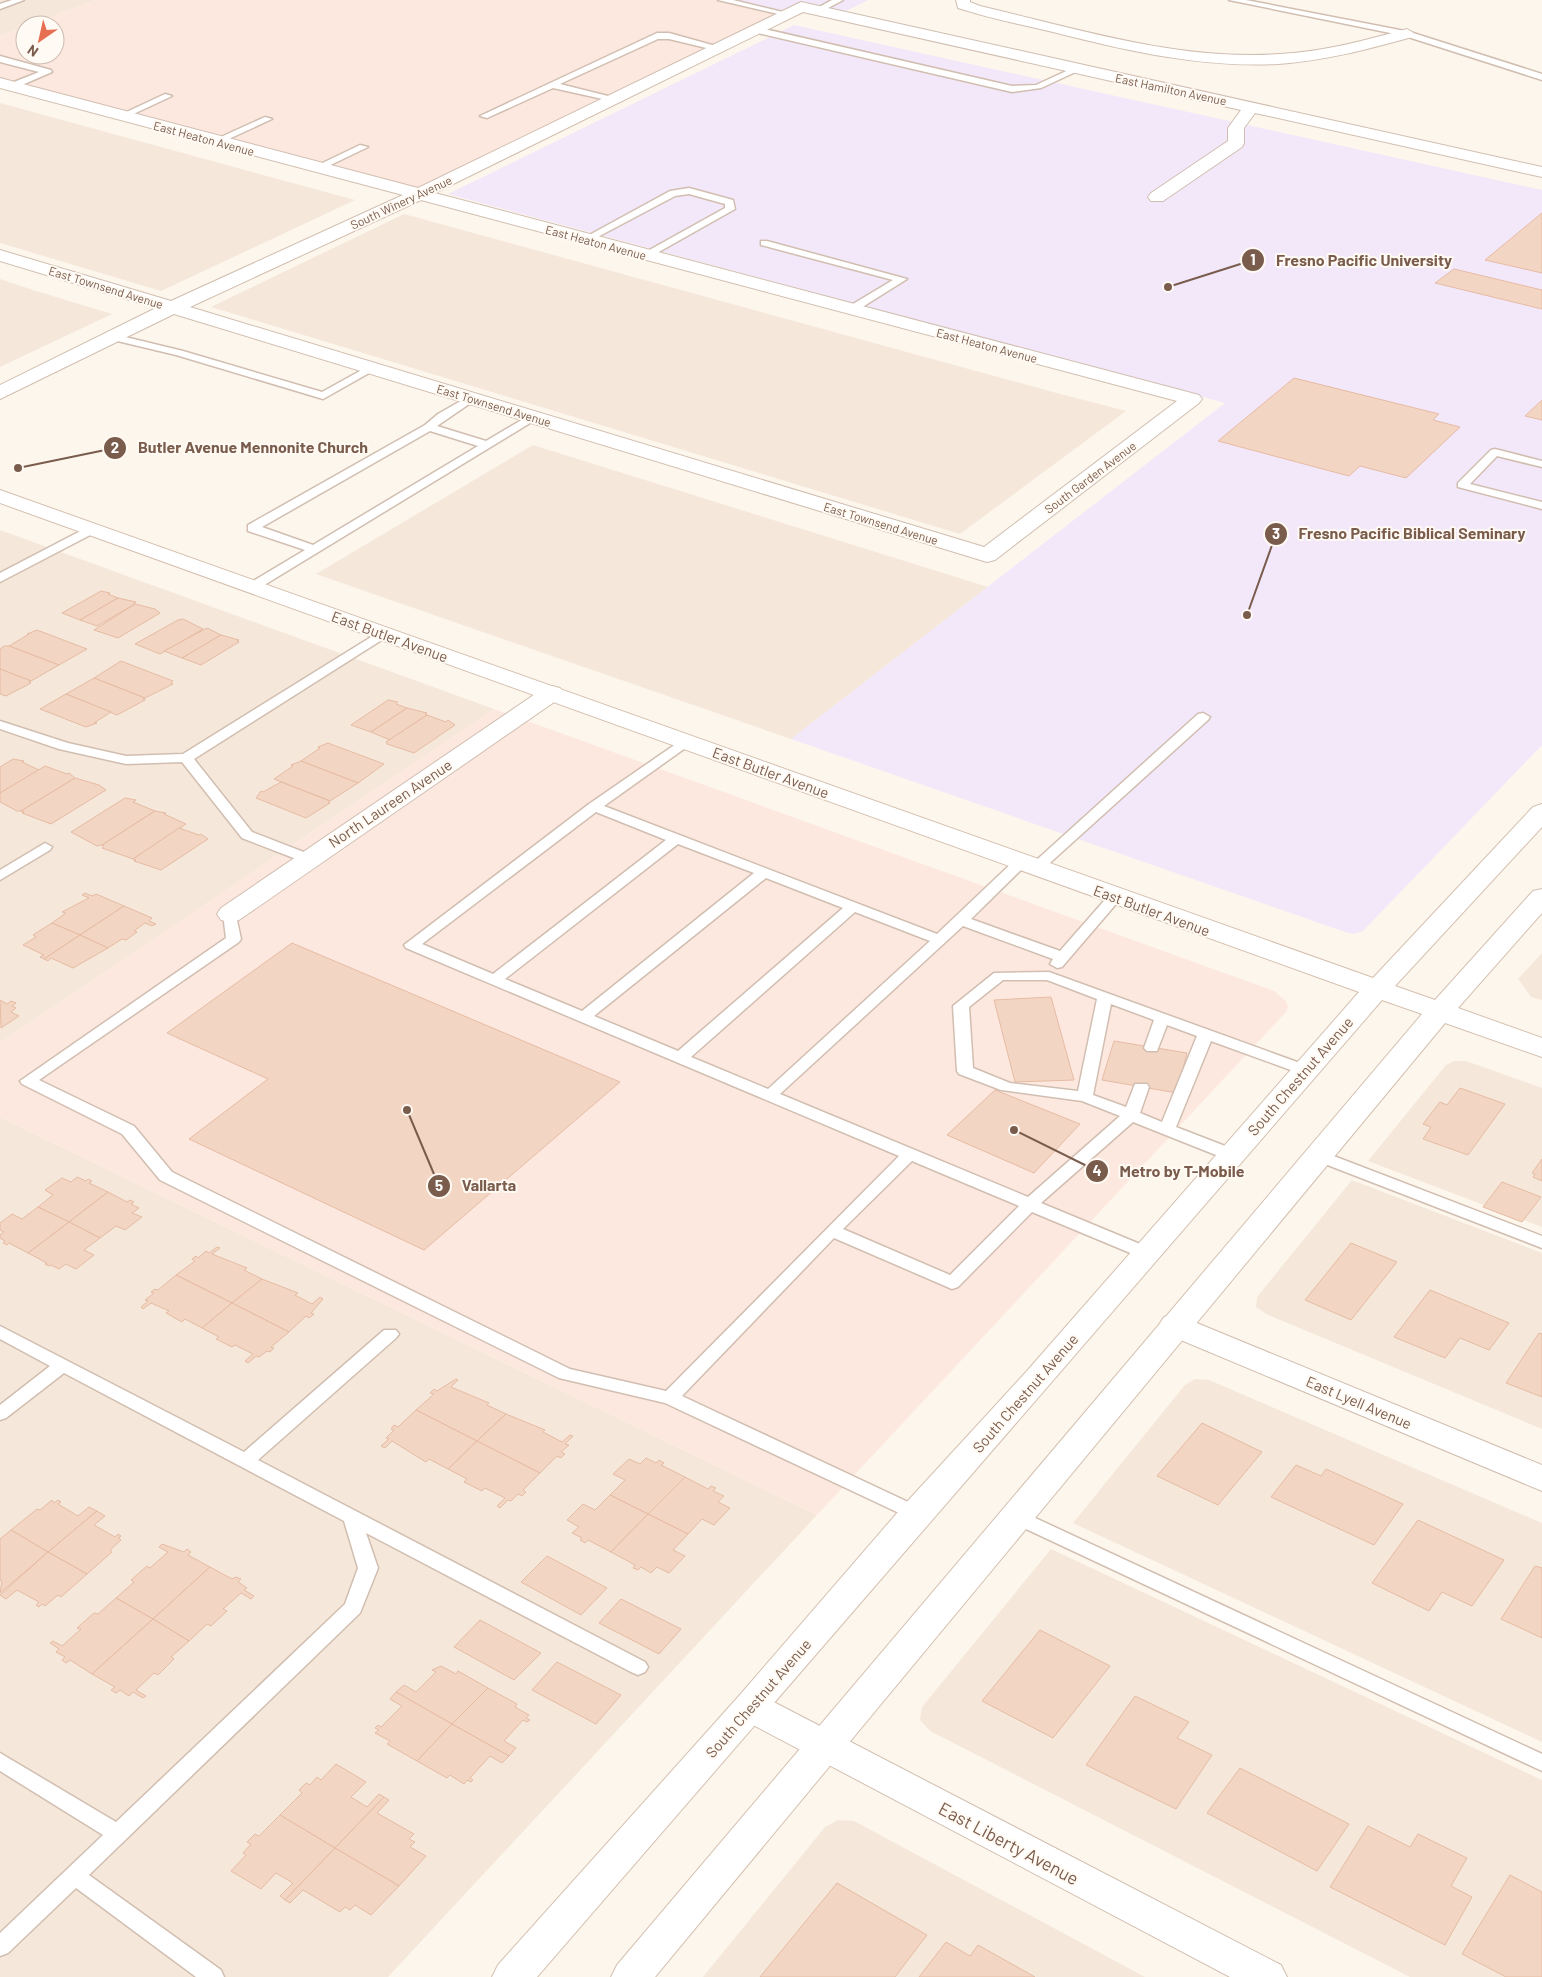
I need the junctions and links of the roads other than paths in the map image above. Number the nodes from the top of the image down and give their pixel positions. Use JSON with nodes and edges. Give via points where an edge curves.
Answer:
{"nodes":[{"id":1,"x":20,"y":0,"type":"edge"},
{"id":2,"x":722,"y":0,"type":"edge"},
{"id":3,"x":839,"y":0,"type":"edge"},
{"id":4,"x":963,"y":0,"type":"edge"},
{"id":5,"x":1233,"y":0,"type":"edge"},
{"id":6,"x":0,"y":7,"type":"edge"},
{"id":7,"x":801,"y":11,"type":"junction"},
{"id":8,"x":756,"y":30,"type":"junction"},
{"id":9,"x":1407,"y":34,"type":"junction"},
{"id":10,"x":719,"y":48,"type":"junction"},
{"id":11,"x":0,"y":59,"type":"edge"},
{"id":12,"x":1078,"y":69,"type":"junction"},
{"id":13,"x":1542,"y":77,"type":"edge"},
{"id":14,"x":6,"y":85,"type":"edge"},
{"id":15,"x":552,"y":85,"type":"junction"},
{"id":16,"x":168,"y":96,"type":"dead end"},
{"id":17,"x":613,"y":100,"type":"junction"},
{"id":18,"x":1251,"y":107,"type":"junction"},
{"id":19,"x":122,"y":116,"type":"junction"},
{"id":20,"x":484,"y":116,"type":"dead end"},
{"id":21,"x":268,"y":119,"type":"dead end"},
{"id":22,"x":217,"y":141,"type":"junction"},
{"id":23,"x":363,"y":147,"type":"dead end"},
{"id":24,"x":317,"y":168,"type":"junction"},
{"id":25,"x":1542,"y":172,"type":"edge"},
{"id":26,"x":418,"y":195,"type":"junction"},
{"id":27,"x":1157,"y":197,"type":"dead end"},
{"id":28,"x":588,"y":239,"type":"junction"},
{"id":29,"x":764,"y":243,"type":"dead end"},
{"id":30,"x":0,"y":255,"type":"edge"},
{"id":31,"x":648,"y":255,"type":"junction"},
{"id":32,"x":174,"y":308,"type":"junction"},
{"id":33,"x":852,"y":309,"type":"junction"},
{"id":34,"x":113,"y":337,"type":"junction"},
{"id":35,"x":373,"y":368,"type":"junction"},
{"id":36,"x":0,"y":392,"type":"edge"},
{"id":37,"x":471,"y":398,"type":"junction"},
{"id":38,"x":1192,"y":399,"type":"joint"},
{"id":39,"x":534,"y":417,"type":"junction"},
{"id":40,"x":429,"y":427,"type":"junction"},
{"id":41,"x":487,"y":445,"type":"junction"},
{"id":42,"x":1542,"y":464,"type":"edge"},
{"id":43,"x":0,"y":496,"type":"edge"},
{"id":44,"x":1542,"y":506,"type":"edge"},
{"id":45,"x":92,"y":530,"type":"junction"},
{"id":46,"x":314,"y":550,"type":"junction"},
{"id":47,"x":987,"y":555,"type":"joint"},
{"id":48,"x":0,"y":578,"type":"edge"},
{"id":49,"x":252,"y":586,"type":"junction"},
{"id":50,"x":384,"y":634,"type":"junction"},
{"id":51,"x":552,"y":694,"type":"junction"},
{"id":52,"x":1204,"y":717,"type":"dead end"},
{"id":53,"x":0,"y":725,"type":"edge"},
{"id":54,"x":686,"y":741,"type":"junction"},
{"id":55,"x":186,"y":758,"type":"junction"},
{"id":56,"x":594,"y":807,"type":"junction"},
{"id":57,"x":1542,"y":812,"type":"edge"},
{"id":58,"x":677,"y":838,"type":"junction"},
{"id":59,"x":45,"y":847,"type":"dead end"},
{"id":60,"x":308,"y":859,"type":"junction"},
{"id":61,"x":1029,"y":865,"type":"junction"},
{"id":62,"x":764,"y":872,"type":"junction"},
{"id":63,"x":0,"y":876,"type":"edge"},
{"id":64,"x":1115,"y":897,"type":"junction"},
{"id":65,"x":1542,"y":897,"type":"edge"},
{"id":66,"x":854,"y":906,"type":"junction"},
{"id":67,"x":230,"y":914,"type":"joint"},
{"id":68,"x":961,"y":920,"type":"junction"},
{"id":69,"x":938,"y":939,"type":"junction"},
{"id":70,"x":1062,"y":957,"type":"junction"},
{"id":71,"x":1049,"y":976,"type":"junction"},
{"id":72,"x":495,"y":980,"type":"junction"},
{"id":73,"x":1377,"y":990,"type":"junction"},
{"id":74,"x":1105,"y":996,"type":"junction"},
{"id":75,"x":1439,"y":1012,"type":"junction"},
{"id":76,"x":584,"y":1017,"type":"junction"},
{"id":77,"x":1162,"y":1017,"type":"junction"},
{"id":78,"x":1206,"y":1033,"type":"junction"},
{"id":79,"x":1152,"y":1048,"type":"dead end"},
{"id":80,"x":1542,"y":1048,"type":"edge"},
{"id":81,"x":680,"y":1058,"type":"junction"},
{"id":82,"x":1305,"y":1070,"type":"junction"},
{"id":83,"x":1141,"y":1087,"type":"dead end"},
{"id":84,"x":770,"y":1095,"type":"junction"},
{"id":85,"x":1085,"y":1097,"type":"junction"},
{"id":86,"x":1131,"y":1115,"type":"junction"},
{"id":87,"x":1167,"y":1129,"type":"junction"},
{"id":88,"x":910,"y":1154,"type":"junction"},
{"id":89,"x":1232,"y":1155,"type":"junction"},
{"id":90,"x":1318,"y":1155,"type":"junction"},
{"id":91,"x":1030,"y":1204,"type":"junction"},
{"id":92,"x":832,"y":1231,"type":"junction"},
{"id":93,"x":1542,"y":1242,"type":"edge"},
{"id":94,"x":1146,"y":1253,"type":"junction"},
{"id":95,"x":1175,"y":1325,"type":"junction"},
{"id":96,"x":0,"y":1332,"type":"edge"},
{"id":97,"x":390,"y":1334,"type":"dead end"},
{"id":98,"x":62,"y":1365,"type":"junction"},
{"id":99,"x":670,"y":1398,"type":"junction"},
{"id":100,"x":0,"y":1414,"type":"edge"},
{"id":101,"x":245,"y":1460,"type":"junction"},
{"id":102,"x":1542,"y":1479,"type":"edge"},
{"id":103,"x":916,"y":1514,"type":"junction"},
{"id":104,"x":1016,"y":1516,"type":"junction"},
{"id":105,"x":352,"y":1517,"type":"junction"},
{"id":106,"x":638,"y":1667,"type":"dead end"},
{"id":107,"x":751,"y":1707,"type":"junction"},
{"id":108,"x":824,"y":1746,"type":"junction"},
{"id":109,"x":0,"y":1761,"type":"edge"},
{"id":110,"x":1542,"y":1763,"type":"edge"},
{"id":111,"x":117,"y":1832,"type":"junction"},
{"id":112,"x":74,"y":1875,"type":"junction"},
{"id":113,"x":0,"y":1947,"type":"edge"},
{"id":114,"x":213,"y":1977,"type":"edge"},
{"id":115,"x":512,"y":1977,"type":"edge"},
{"id":116,"x":631,"y":1977,"type":"edge"},
{"id":117,"x":1267,"y":1977,"type":"edge"}],
"edges":[{"from":1,"to":6,"type":"lane"},
{"from":2,"to":7,"type":"lane"},
{"from":3,"to":7,"type":"lane"},
{"from":4,"to":9,"type":"street","via":[[963,5],[976,10],[1098,39],[1236,59],[1263,60],[1319,54]]},
{"from":5,"to":9,"type":"lane"},
{"from":7,"to":8,"type":"street","name":"South Winery Avenue"},
{"from":7,"to":12,"type":"street","name":"East Hamilton Avenue"},
{"from":8,"to":10,"type":"street","name":"South Winery Avenue"},
{"from":8,"to":12,"type":"lane","via":[[1012,89],[1037,88]]},
{"from":9,"to":13,"type":"lane"},
{"from":10,"to":15,"type":"lane","via":[[657,36]]},
{"from":10,"to":17,"type":"street","name":"South Winery Avenue"},
{"from":11,"to":14,"type":"lane","via":[[48,72]]},
{"from":12,"to":18,"type":"street","name":"East Hamilton Avenue"},
{"from":14,"to":19,"type":"street","name":"East Heaton Avenue"},
{"from":15,"to":17,"type":"lane"},
{"from":15,"to":20,"type":"lane"},
{"from":16,"to":19,"type":"lane"},
{"from":17,"to":26,"type":"street","name":"South Winery Avenue"},
{"from":18,"to":25,"type":"street","name":"East Hamilton Avenue"},
{"from":18,"to":27,"type":"street","via":[[1236,128],[1236,143]]},
{"from":19,"to":22,"type":"street","name":"East Heaton Avenue"},
{"from":21,"to":22,"type":"lane"},
{"from":22,"to":24,"type":"street","name":"East Heaton Avenue"},
{"from":23,"to":24,"type":"lane"},
{"from":24,"to":26,"type":"street","name":"East Heaton Avenue"},
{"from":26,"to":28,"type":"street","name":"East Heaton Avenue"},
{"from":26,"to":32,"type":"street","name":"South Winery Avenue"},
{"from":28,"to":31,"type":"street","name":"East Heaton Avenue"},
{"from":28,"to":31,"type":"lane","via":[[672,193],[689,191],[730,202],[730,209]]},
{"from":29,"to":33,"type":"lane","via":[[902,280]]},
{"from":30,"to":32,"type":"street","name":"East Townsend Avenue"},
{"from":31,"to":33,"type":"street","name":"East Heaton Avenue"},
{"from":32,"to":34,"type":"street","name":"South Winery Avenue"},
{"from":32,"to":35,"type":"street","name":"East Townsend Avenue"},
{"from":33,"to":38,"type":"street","name":"East Heaton Avenue"},
{"from":34,"to":35,"type":"lane","via":[[323,396]]},
{"from":34,"to":36,"type":"street","name":"South Winery Avenue"},
{"from":35,"to":37,"type":"street","name":"East Townsend Avenue"},
{"from":37,"to":39,"type":"street","name":"East Townsend Avenue"},
{"from":37,"to":40,"type":"lane"},
{"from":38,"to":47,"type":"street","name":"South Garden Avenue"},
{"from":39,"to":41,"type":"lane"},
{"from":39,"to":47,"type":"street","name":"East Townsend Avenue"},
{"from":40,"to":41,"type":"lane"},
{"from":40,"to":46,"type":"lane","via":[[252,528]]},
{"from":41,"to":46,"type":"lane"},
{"from":42,"to":44,"type":"lane","via":[[1495,452],[1462,485]]},
{"from":43,"to":45,"type":"street","name":"East Butler Avenue"},
{"from":45,"to":48,"type":"lane"},
{"from":45,"to":49,"type":"street","name":"East Butler Avenue"},
{"from":46,"to":49,"type":"lane"},
{"from":49,"to":50,"type":"street","name":"East Butler Avenue"},
{"from":50,"to":51,"type":"street","name":"East Butler Avenue"},
{"from":50,"to":55,"type":"lane"},
{"from":51,"to":54,"type":"street","name":"East Butler Avenue"},
{"from":51,"to":60,"type":"street","name":"North Laureen Avenue"},
{"from":52,"to":61,"type":"lane"},
{"from":53,"to":55,"type":"lane","via":[[64,746],[126,760]]},
{"from":54,"to":56,"type":"lane"},
{"from":54,"to":61,"type":"street","name":"East Butler Avenue"},
{"from":55,"to":60,"type":"lane","via":[[247,835]]},
{"from":56,"to":58,"type":"lane"},
{"from":56,"to":72,"type":"lane","via":[[411,945]]},
{"from":57,"to":73,"type":"street","name":"South Chestnut Avenue"},
{"from":58,"to":62,"type":"lane"},
{"from":58,"to":72,"type":"lane"},
{"from":59,"to":63,"type":"lane"},
{"from":60,"to":67,"type":"street","name":"North Laureen Avenue"},
{"from":61,"to":64,"type":"street","name":"East Butler Avenue"},
{"from":61,"to":68,"type":"lane"},
{"from":62,"to":66,"type":"lane"},
{"from":62,"to":76,"type":"lane"},
{"from":64,"to":70,"type":"lane"},
{"from":64,"to":73,"type":"street","name":"East Butler Avenue"},
{"from":65,"to":75,"type":"street"},
{"from":66,"to":69,"type":"lane"},
{"from":66,"to":81,"type":"lane"},
{"from":67,"to":99,"type":"lane","via":[[234,939],[28,1082],[128,1130],[166,1176],[565,1374]]},
{"from":68,"to":69,"type":"lane"},
{"from":68,"to":70,"type":"lane"},
{"from":69,"to":84,"type":"lane"},
{"from":70,"to":71,"type":"lane"},
{"from":71,"to":74,"type":"lane"},
{"from":71,"to":85,"type":"lane","via":[[998,976],[961,1006],[965,1071],[1007,1087]]},
{"from":72,"to":76,"type":"lane"},
{"from":73,"to":75,"type":"street","name":"East Butler Avenue"},
{"from":73,"to":82,"type":"street","name":"South Chestnut Avenue"},
{"from":74,"to":77,"type":"lane"},
{"from":74,"to":85,"type":"lane"},
{"from":75,"to":80,"type":"street","name":"East Butler Avenue"},
{"from":75,"to":90,"type":"street"},
{"from":76,"to":81,"type":"lane"},
{"from":77,"to":78,"type":"lane"},
{"from":77,"to":79,"type":"lane"},
{"from":78,"to":82,"type":"lane"},
{"from":78,"to":87,"type":"lane"},
{"from":81,"to":84,"type":"lane"},
{"from":82,"to":89,"type":"street","name":"South Chestnut Avenue"},
{"from":83,"to":86,"type":"lane"},
{"from":84,"to":88,"type":"lane"},
{"from":85,"to":86,"type":"lane"},
{"from":86,"to":87,"type":"lane"},
{"from":86,"to":91,"type":"lane"},
{"from":87,"to":89,"type":"lane"},
{"from":88,"to":91,"type":"lane"},
{"from":88,"to":92,"type":"lane"},
{"from":89,"to":94,"type":"street","name":"South Chestnut Avenue"},
{"from":90,"to":93,"type":"lane"},
{"from":90,"to":95,"type":"street"},
{"from":91,"to":92,"type":"lane","via":[[952,1283]]},
{"from":91,"to":94,"type":"lane"},
{"from":92,"to":99,"type":"lane"},
{"from":94,"to":103,"type":"street","name":"South Chestnut Avenue"},
{"from":95,"to":102,"type":"street","name":"East Lyell Avenue"},
{"from":95,"to":104,"type":"street"},
{"from":96,"to":98,"type":"lane"},
{"from":97,"to":101,"type":"lane"},
{"from":98,"to":100,"type":"lane"},
{"from":98,"to":101,"type":"lane"},
{"from":99,"to":103,"type":"lane"},
{"from":101,"to":105,"type":"lane"},
{"from":103,"to":107,"type":"street","name":"South Chestnut Avenue"},
{"from":104,"to":108,"type":"street"},
{"from":104,"to":110,"type":"lane"},
{"from":105,"to":106,"type":"lane"},
{"from":105,"to":111,"type":"lane","via":[[368,1568],[353,1608]]},
{"from":107,"to":108,"type":"street","name":"East Liberty Avenue"},
{"from":107,"to":115,"type":"street","name":"South Chestnut Avenue"},
{"from":108,"to":116,"type":"street"},
{"from":108,"to":117,"type":"street","name":"East Liberty Avenue"},
{"from":109,"to":111,"type":"lane"},
{"from":111,"to":112,"type":"lane"},
{"from":112,"to":113,"type":"lane"},
{"from":112,"to":114,"type":"lane"}]}
